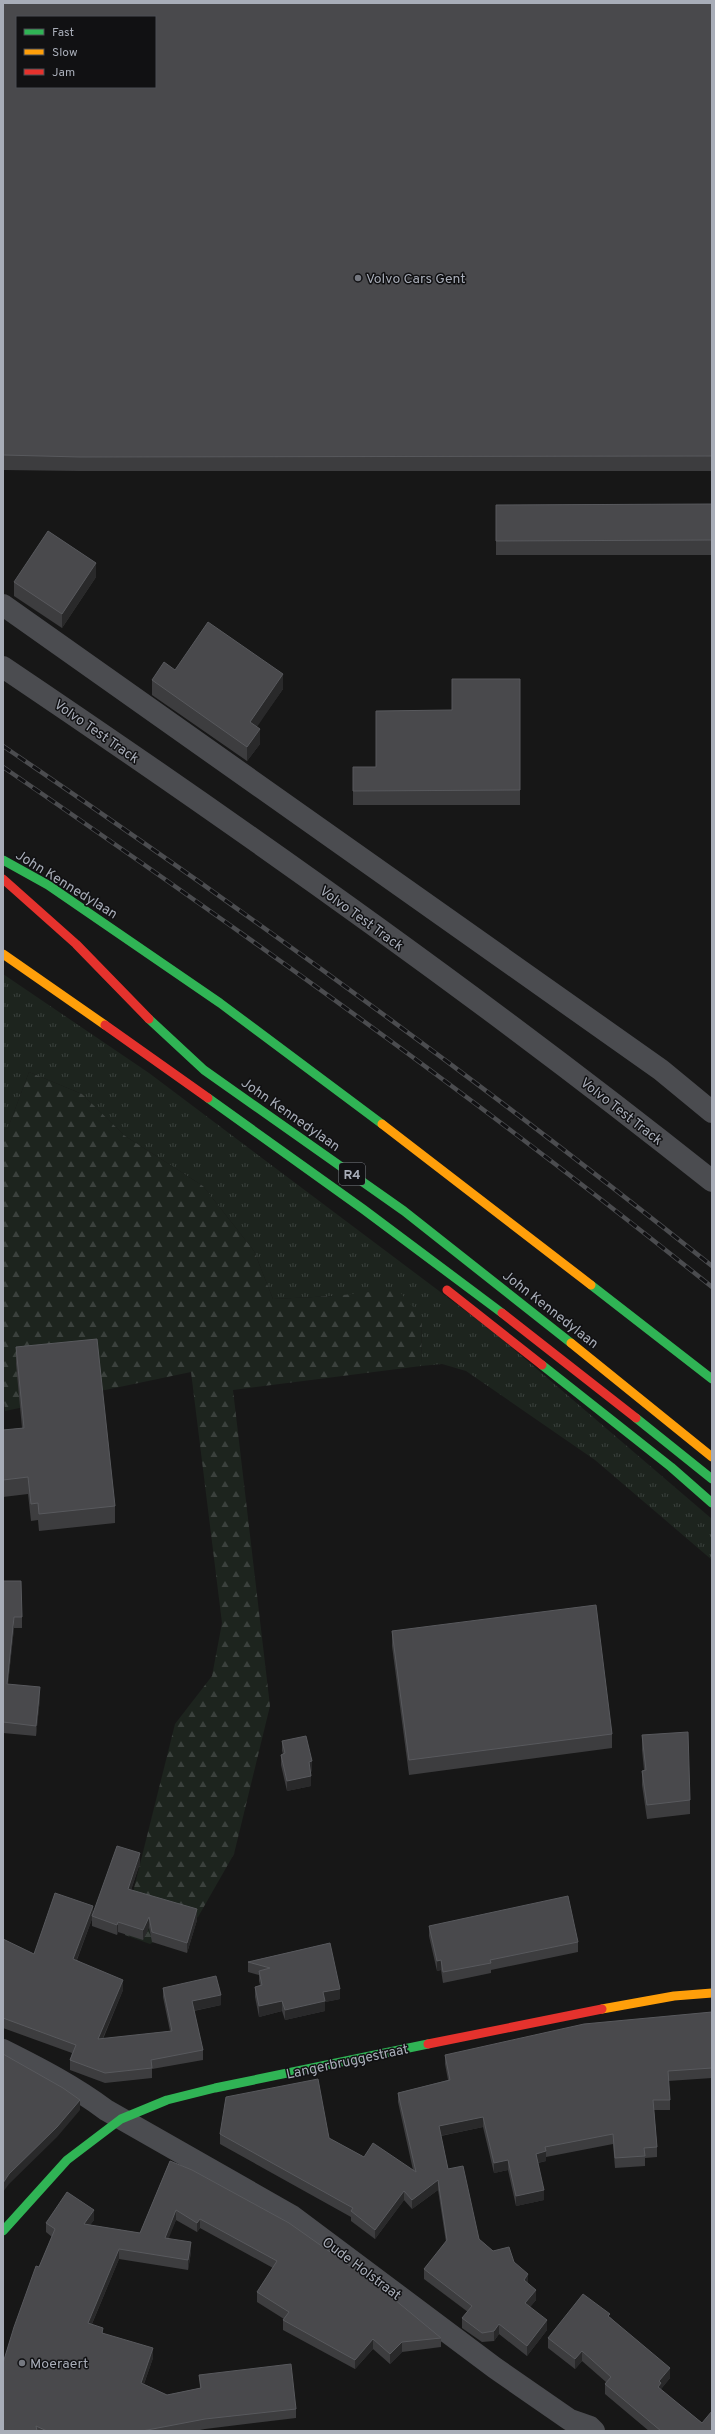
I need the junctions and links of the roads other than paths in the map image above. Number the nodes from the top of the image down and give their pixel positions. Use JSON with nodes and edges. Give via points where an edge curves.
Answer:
{"nodes":[{"id":1,"x":3,"y":605,"type":"edge"},
{"id":2,"x":3,"y":667,"type":"edge"},
{"id":3,"x":3,"y":860,"type":"edge"},
{"id":4,"x":3,"y":879,"type":"edge"},
{"id":5,"x":3,"y":954,"type":"edge"},
{"id":6,"x":712,"y":1112,"type":"edge"},
{"id":7,"x":306,"y":1167,"type":"junction"},
{"id":8,"x":712,"y":1182,"type":"edge"},
{"id":9,"x":358,"y":1218,"type":"dead end"},
{"id":10,"x":440,"y":1285,"type":"dead end"},
{"id":11,"x":712,"y":1379,"type":"edge"},
{"id":12,"x":712,"y":1457,"type":"edge"},
{"id":13,"x":712,"y":1479,"type":"edge"},
{"id":14,"x":712,"y":1503,"type":"edge"},
{"id":15,"x":712,"y":1993,"type":"edge"},
{"id":16,"x":3,"y":2050,"type":"edge"},
{"id":17,"x":121,"y":2119,"type":"junction"},
{"id":18,"x":3,"y":2231,"type":"edge"},
{"id":19,"x":594,"y":2431,"type":"edge"}],
"edges":[{"from":1,"to":6,"type":"street","via":[[661,1070]]},
{"from":2,"to":8,"type":"street","name":"Volvo Test Track","via":[[386,935],[574,1074]]},
{"from":3,"to":11,"type":"main road","name":"John Kennedylaan","via":[[48,885],[220,1003]]},
{"from":4,"to":12,"type":"main road","name":"John Kennedylaan","number":"R4","via":[[76,944],[168,1040],[198,1065],[404,1211],[624,1384]]},
{"from":5,"to":7,"type":"main road","number":"R4"},
{"from":7,"to":9,"type":"main road"},
{"from":7,"to":13,"type":"main road","number":"R4","via":[[628,1410]]},
{"from":10,"to":14,"type":"main road","via":[[671,1467]]},
{"from":15,"to":17,"type":"main road","name":"Langerbruggestraat","via":[[674,1996],[550,2019],[215,2088],[167,2100]]},
{"from":16,"to":17,"type":"street","via":[[41,2069]]},
{"from":17,"to":18,"type":"main road","name":"Langerbruggestraat","via":[[67,2160]]},
{"from":17,"to":19,"type":"street","name":"Oude Holstraat","via":[[292,2216],[495,2368],[570,2420]]}]}
